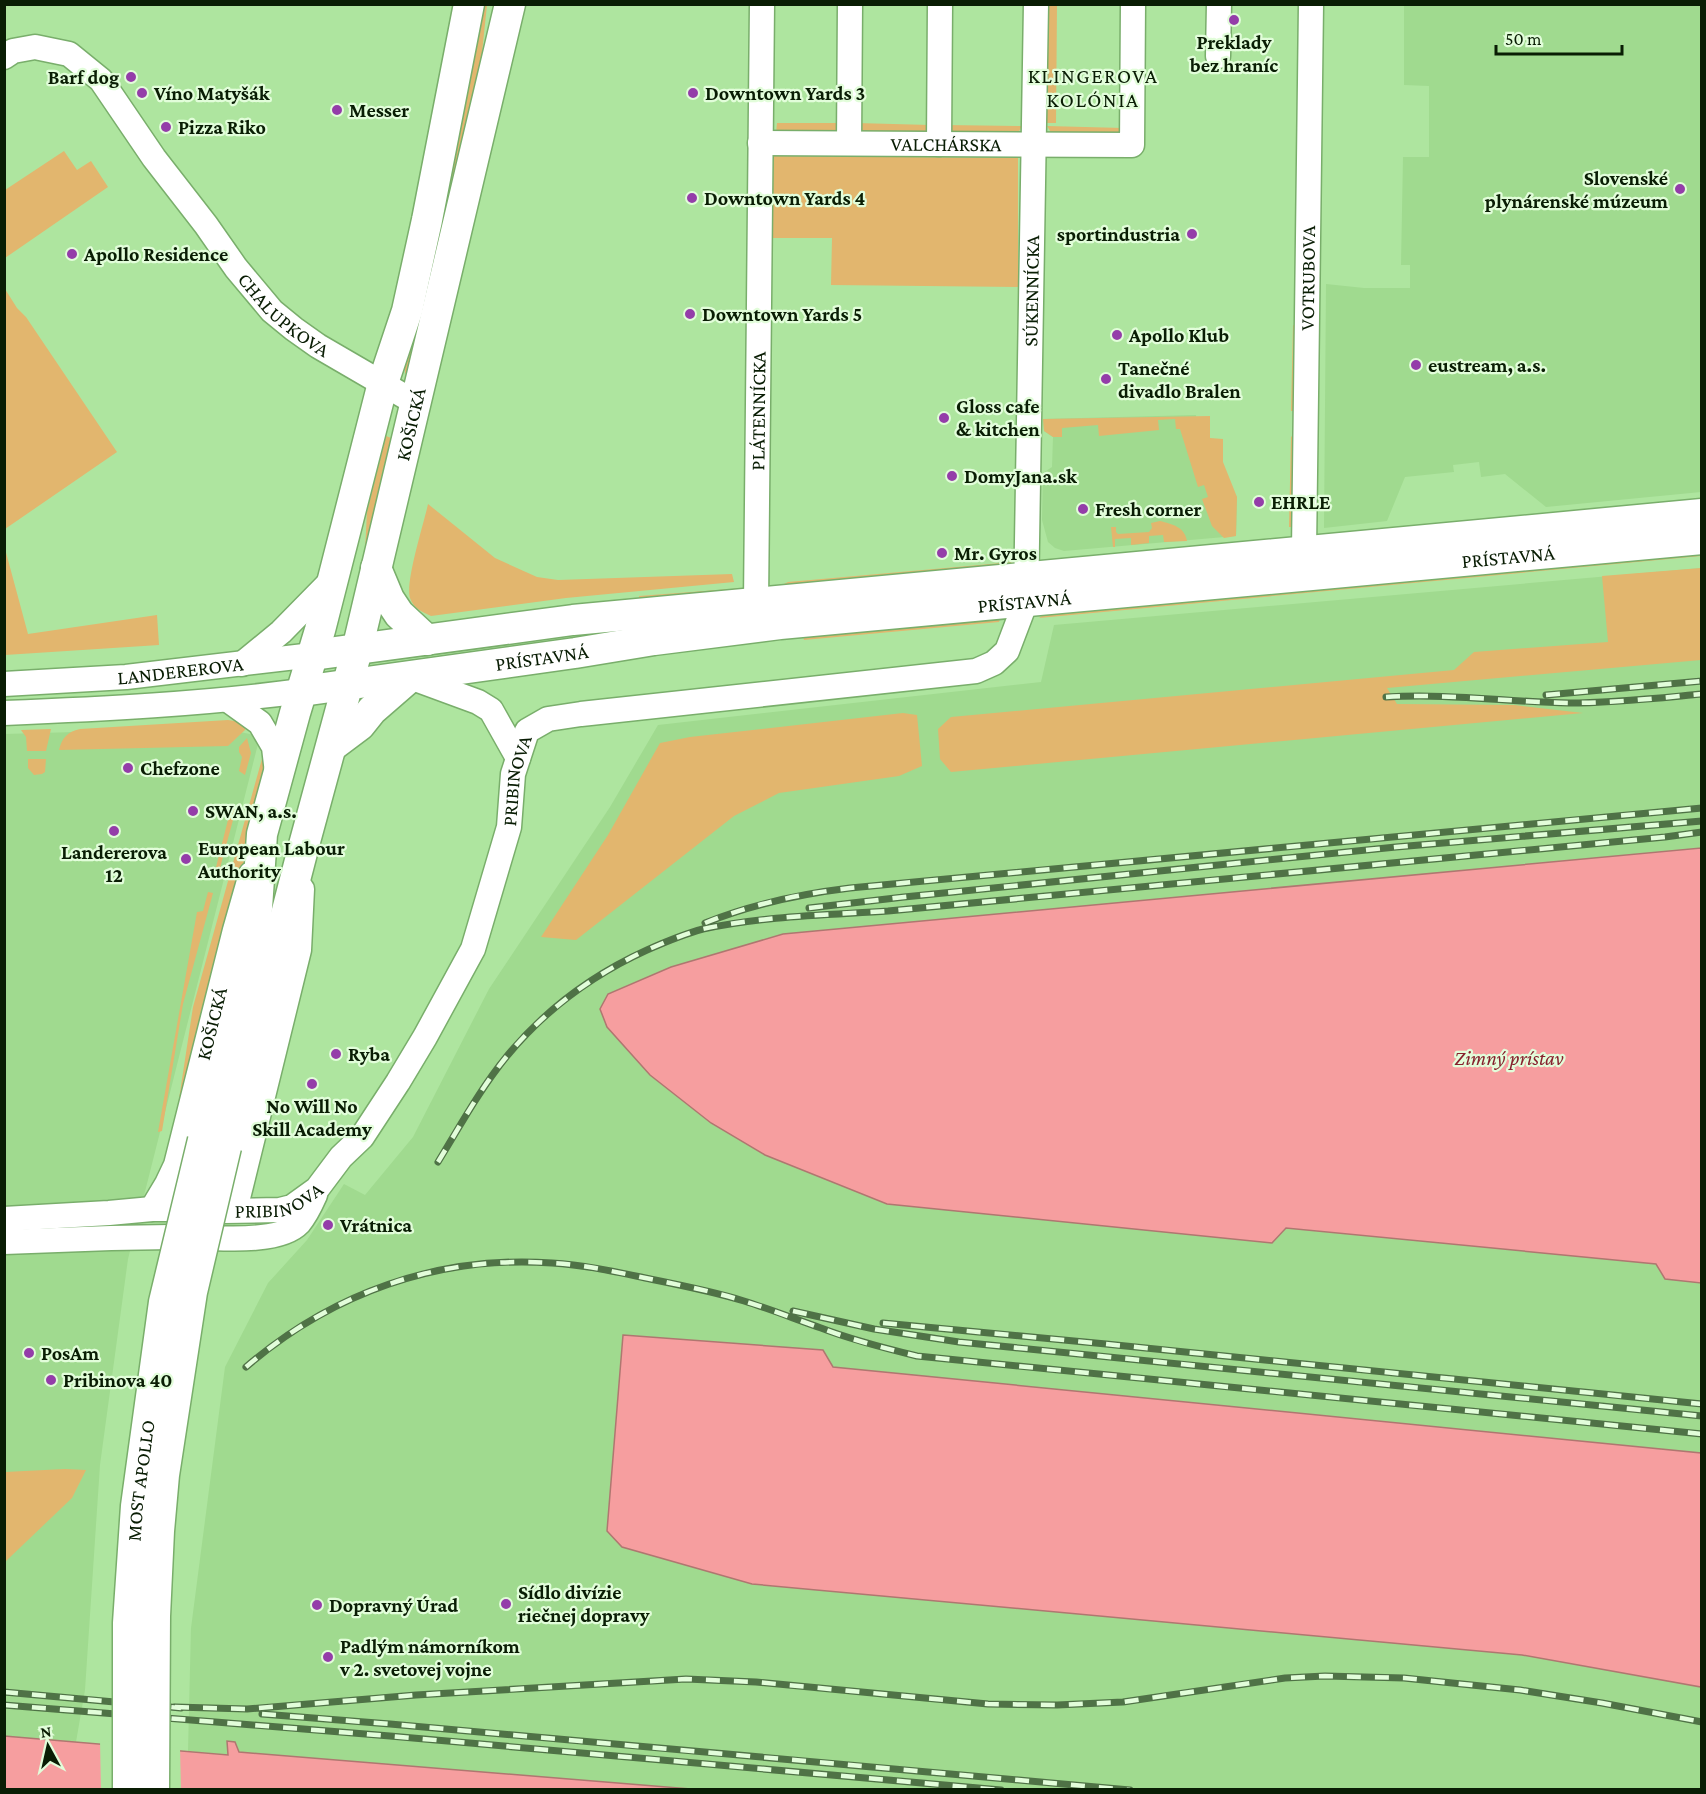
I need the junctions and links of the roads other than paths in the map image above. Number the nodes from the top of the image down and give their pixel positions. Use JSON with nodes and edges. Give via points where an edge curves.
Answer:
{"nodes":[{"id":1,"x":469,"y":4,"type":"edge"},
{"id":2,"x":510,"y":4,"type":"edge"},
{"id":3,"x":762,"y":4,"type":"edge"},
{"id":4,"x":850,"y":4,"type":"edge"},
{"id":5,"x":940,"y":4,"type":"edge"},
{"id":6,"x":1036,"y":4,"type":"edge"},
{"id":7,"x":1133,"y":4,"type":"edge"},
{"id":8,"x":1219,"y":4,"type":"edge"},
{"id":9,"x":1311,"y":4,"type":"edge"},
{"id":10,"x":1218,"y":56,"type":"dead end"},
{"id":11,"x":4,"y":57,"type":"edge"},
{"id":12,"x":760,"y":143,"type":"junction"},
{"id":13,"x":849,"y":143,"type":"junction"},
{"id":14,"x":939,"y":144,"type":"junction"},
{"id":15,"x":1033,"y":144,"type":"junction"},
{"id":16,"x":384,"y":384,"type":"junction"},
{"id":17,"x":416,"y":403,"type":"junction"},
{"id":18,"x":1701,"y":514,"type":"edge"},
{"id":19,"x":1701,"y":539,"type":"edge"},
{"id":20,"x":1304,"y":551,"type":"junction"},
{"id":21,"x":376,"y":568,"type":"junction"},
{"id":22,"x":334,"y":578,"type":"junction"},
{"id":23,"x":1026,"y":589,"type":"junction"},
{"id":24,"x":756,"y":603,"type":"junction"},
{"id":25,"x":427,"y":640,"type":"junction"},
{"id":26,"x":357,"y":650,"type":"junction"},
{"id":27,"x":313,"y":655,"type":"junction"},
{"id":28,"x":242,"y":664,"type":"junction"},
{"id":29,"x":410,"y":677,"type":"junction"},
{"id":30,"x":4,"y":684,"type":"edge"},
{"id":31,"x":348,"y":686,"type":"junction"},
{"id":32,"x":302,"y":692,"type":"junction"},
{"id":33,"x":228,"y":700,"type":"junction"},
{"id":34,"x":4,"y":713,"type":"edge"},
{"id":35,"x":332,"y":746,"type":"junction"},
{"id":36,"x":518,"y":758,"type":"junction"},
{"id":37,"x":278,"y":780,"type":"junction"},
{"id":38,"x":262,"y":834,"type":"junction"},
{"id":39,"x":304,"y":845,"type":"junction"},
{"id":40,"x":214,"y":1144,"type":"junction"},
{"id":41,"x":317,"y":1189,"type":"junction"},
{"id":42,"x":152,"y":1209,"type":"junction"},
{"id":43,"x":177,"y":1209,"type":"dead end"},
{"id":44,"x":229,"y":1211,"type":"junction"},
{"id":45,"x":4,"y":1219,"type":"edge"},
{"id":46,"x":171,"y":1237,"type":"dead end"},
{"id":47,"x":4,"y":1242,"type":"edge"},
{"id":48,"x":128,"y":1790,"type":"edge"},
{"id":49,"x":154,"y":1790,"type":"edge"}],
"edges":[{"from":1,"to":16,"type":"main road","name":"KOŠICKÁ","via":[[407,311]]},
{"from":2,"to":17,"type":"main road","name":"KOŠICKÁ"},
{"from":3,"to":12,"type":"street","name":"PLÁTENNÍCKA"},
{"from":4,"to":13,"type":"street"},
{"from":5,"to":14,"type":"street"},
{"from":6,"to":15,"type":"street","name":"SÚKENNÍCKA"},
{"from":7,"to":15,"type":"street","name":"VALCHÁRSKA","via":[[1132,145]]},
{"from":8,"to":10,"type":"street"},
{"from":9,"to":20,"type":"street","name":"VOTRUBOVA"},
{"from":11,"to":16,"type":"street","name":"CHALUPKOVA","via":[[35,47],[69,54],[101,80],[154,158],[272,311],[318,346]]},
{"from":12,"to":13,"type":"street","name":"VALCHÁRSKA"},
{"from":12,"to":24,"type":"street","name":"PLÁTENNÍCKA"},
{"from":13,"to":14,"type":"street","name":"VALCHÁRSKA"},
{"from":14,"to":15,"type":"street","name":"VALCHÁRSKA"},
{"from":15,"to":23,"type":"street","name":"SÚKENNÍCKA"},
{"from":16,"to":17,"type":"street","name":"CHALUPKOVA"},
{"from":16,"to":22,"type":"main road","name":"KOŠICKÁ"},
{"from":17,"to":21,"type":"main road","name":"KOŠICKÁ"},
{"from":18,"to":20,"type":"main road","name":"PRÍSTAVNÁ"},
{"from":19,"to":23,"type":"main road","name":"PRÍSTAVNÁ"},
{"from":20,"to":23,"type":"main road","name":"PRÍSTAVNÁ"},
{"from":21,"to":25,"type":"main road","via":[[399,614]]},
{"from":21,"to":26,"type":"main road","name":"KOŠICKÁ"},
{"from":22,"to":27,"type":"main road","name":"KOŠICKÁ"},
{"from":22,"to":28,"type":"street","via":[[281,632]]},
{"from":23,"to":24,"type":"main road","name":"PRÍSTAVNÁ"},
{"from":23,"to":29,"type":"main road","name":"PRÍSTAVNÁ","via":[[859,616],[665,638]]},
{"from":23,"to":36,"type":"street","name":"PRIBINOVA","via":[[1007,651],[994,663],[976,670],[548,719],[527,731]]},
{"from":24,"to":25,"type":"main road","name":"PRÍSTAVNÁ","via":[[573,620]]},
{"from":25,"to":26,"type":"main road","name":"PRÍSTAVNÁ"},
{"from":26,"to":27,"type":"main road","name":"LANDEREROVA"},
{"from":26,"to":31,"type":"main road","name":"KOŠICKÁ"},
{"from":27,"to":28,"type":"street","name":"LANDEREROVA"},
{"from":27,"to":32,"type":"main road","name":"KOŠICKÁ"},
{"from":28,"to":30,"type":"street","name":"LANDEREROVA","via":[[126,677]]},
{"from":29,"to":31,"type":"main road","name":"PRÍSTAVNÁ"},
{"from":29,"to":35,"type":"main road"},
{"from":29,"to":36,"type":"street","via":[[491,710]]},
{"from":31,"to":32,"type":"main road","name":"LANDEREROVA"},
{"from":31,"to":35,"type":"main road","name":"KOŠICKÁ"},
{"from":32,"to":33,"type":"street","name":"LANDEREROVA"},
{"from":32,"to":37,"type":"main road","name":"KOŠICKÁ"},
{"from":33,"to":34,"type":"street","name":"LANDEREROVA"},
{"from":33,"to":37,"type":"street","via":[[260,723],[274,747]]},
{"from":35,"to":39,"type":"main road","name":"KOŠICKÁ"},
{"from":36,"to":41,"type":"street","name":"PRIBINOVA","via":[[509,827],[473,949],[393,1090],[362,1137]]},
{"from":37,"to":38,"type":"main road","name":"KOŠICKÁ"},
{"from":38,"to":40,"type":"main road","name":"KOŠICKÁ","via":[[255,938]]},
{"from":38,"to":42,"type":"street","name":"KOŠICKÁ","via":[[176,1166]]},
{"from":39,"to":40,"type":"main road","name":"KOŠICKÁ"},
{"from":39,"to":44,"type":"street","name":"KOŠICKÁ","via":[[299,950]]},
{"from":40,"to":48,"type":"main road","name":"MOST APOLLO","bridge":true,"via":[[164,1302],[136,1506],[128,1623]]},
{"from":40,"to":49,"type":"main road","name":"MOST APOLLO","bridge":true,"via":[[164,1475],[155,1616]]},
{"from":41,"to":44,"type":"street","name":"PRIBINOVA","via":[[292,1207]]},
{"from":41,"to":44,"type":"street","name":"PRIBINOVA","via":[[298,1224],[275,1235],[212,1238]]},
{"from":42,"to":43,"type":"street"},
{"from":42,"to":45,"type":"street"},
{"from":46,"to":47,"type":"street"}]}
